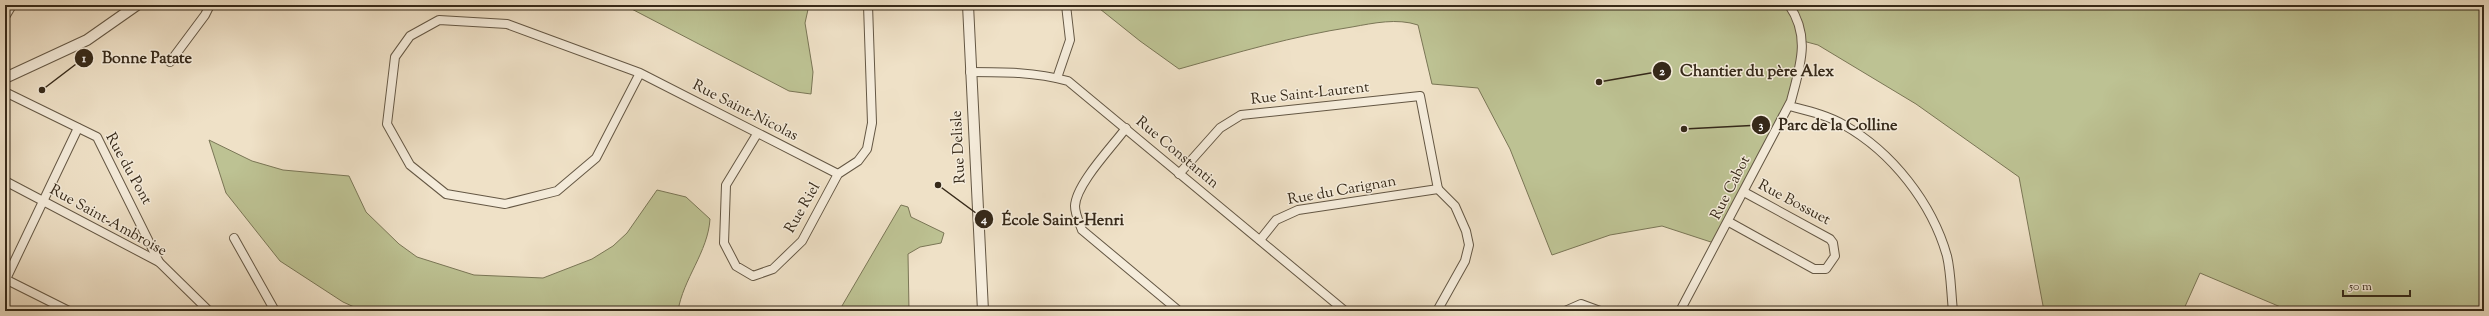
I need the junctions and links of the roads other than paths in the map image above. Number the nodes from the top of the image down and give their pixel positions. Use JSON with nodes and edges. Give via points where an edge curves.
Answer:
{"nodes":[{"id":1,"x":12,"y":5,"type":"edge"},
{"id":2,"x":137,"y":5,"type":"edge"},
{"id":3,"x":210,"y":5,"type":"edge"},
{"id":4,"x":868,"y":5,"type":"edge"},
{"id":5,"x":968,"y":5,"type":"edge"},
{"id":6,"x":1066,"y":5,"type":"edge"},
{"id":7,"x":1789,"y":5,"type":"edge"},
{"id":8,"x":5,"y":16,"type":"edge"},
{"id":9,"x":170,"y":62,"type":"dead end"},
{"id":10,"x":970,"y":72,"type":"junction"},
{"id":11,"x":640,"y":73,"type":"junction"},
{"id":12,"x":5,"y":78,"type":"edge"},
{"id":13,"x":1057,"y":78,"type":"junction"},
{"id":14,"x":5,"y":92,"type":"edge"},
{"id":15,"x":1789,"y":106,"type":"junction"},
{"id":16,"x":78,"y":128,"type":"junction"},
{"id":17,"x":1126,"y":128,"type":"junction"},
{"id":18,"x":757,"y":134,"type":"junction"},
{"id":19,"x":838,"y":174,"type":"junction"},
{"id":20,"x":1179,"y":174,"type":"junction"},
{"id":21,"x":5,"y":181,"type":"edge"},
{"id":22,"x":1438,"y":189,"type":"junction"},
{"id":23,"x":1744,"y":192,"type":"junction"},
{"id":24,"x":43,"y":200,"type":"junction"},
{"id":25,"x":1729,"y":222,"type":"junction"},
{"id":26,"x":234,"y":238,"type":"dead end"},
{"id":27,"x":1260,"y":240,"type":"junction"},
{"id":28,"x":159,"y":262,"type":"junction"},
{"id":29,"x":5,"y":279,"type":"edge"},
{"id":30,"x":69,"y":311,"type":"edge"},
{"id":31,"x":209,"y":311,"type":"edge"},
{"id":32,"x":276,"y":311,"type":"edge"},
{"id":33,"x":983,"y":311,"type":"edge"},
{"id":34,"x":1179,"y":311,"type":"edge"},
{"id":35,"x":1345,"y":311,"type":"edge"},
{"id":36,"x":1437,"y":311,"type":"edge"},
{"id":37,"x":1565,"y":311,"type":"edge"},
{"id":38,"x":1600,"y":311,"type":"edge"},
{"id":39,"x":1680,"y":311,"type":"edge"},
{"id":40,"x":1953,"y":311,"type":"edge"}],
"edges":[{"from":1,"to":8,"type":"street"},
{"from":2,"to":12,"type":"street","via":[[82,43]]},
{"from":3,"to":9,"type":"street"},
{"from":4,"to":19,"type":"street","name":"Rue Riel","via":[[872,123],[865,153],[846,171]]},
{"from":5,"to":10,"type":"street","name":"Rue Delisle"},
{"from":6,"to":13,"type":"street","via":[[1070,40]]},
{"from":7,"to":15,"type":"street","name":"Rue Cabot","via":[[1798,18],[1803,41],[1800,65]]},
{"from":10,"to":13,"type":"street","name":"Rue Constantin","via":[[1021,72]]},
{"from":10,"to":33,"type":"street","name":"Rue Delisle"},
{"from":11,"to":11,"type":"street","name":"Rue Saint-Nicolas","via":[[596,158],[557,190],[505,204],[446,194],[410,165],[387,124],[395,57],[410,36],[439,20],[507,24]]},
{"from":11,"to":18,"type":"street","name":"Rue Saint-Nicolas"},
{"from":13,"to":17,"type":"street","name":"Rue Constantin","via":[[1068,81]]},
{"from":14,"to":16,"type":"street","name":"Rue du Pont"},
{"from":15,"to":23,"type":"street","name":"Rue Cabot"},
{"from":15,"to":40,"type":"street","via":[[1824,116],[1860,135],[1888,159],[1924,202],[1947,258]]},
{"from":16,"to":24,"type":"street"},
{"from":16,"to":28,"type":"street","name":"Rue du Pont","via":[[97,137]]},
{"from":17,"to":20,"type":"street","name":"Rue Constantin"},
{"from":17,"to":34,"type":"street","via":[[1079,193],[1075,207],[1077,219],[1082,230]]},
{"from":18,"to":19,"type":"street","name":"Rue Saint-Nicolas"},
{"from":18,"to":19,"type":"street","name":"Rue Riel","via":[[726,185],[724,243],[736,266],[753,276],[773,269],[802,241]]},
{"from":20,"to":22,"type":"street","name":"Rue Saint-Laurent","via":[[1220,128],[1241,115],[1420,96]]},
{"from":20,"to":27,"type":"street","name":"Rue Constantin"},
{"from":21,"to":24,"type":"street","name":"Rue Saint-Ambroise"},
{"from":22,"to":27,"type":"street","name":"Rue du Carignan","via":[[1298,210],[1276,220]]},
{"from":22,"to":36,"type":"street","via":[[1455,206],[1469,245],[1465,261]]},
{"from":23,"to":25,"type":"street","name":"Rue Cabot"},
{"from":23,"to":25,"type":"street","name":"Rue Bossuet","via":[[1830,239],[1835,256],[1826,269],[1814,269]]},
{"from":24,"to":28,"type":"street","name":"Rue Saint-Ambroise"},
{"from":24,"to":29,"type":"street"},
{"from":25,"to":39,"type":"street","name":"Rue Cabot"},
{"from":26,"to":32,"type":"street"},
{"from":27,"to":35,"type":"street","name":"Rue Constantin"},
{"from":28,"to":31,"type":"street","name":"Rue Saint-Ambroise"},
{"from":29,"to":30,"type":"street"},
{"from":37,"to":38,"type":"street","via":[[1581,304]]}]}
